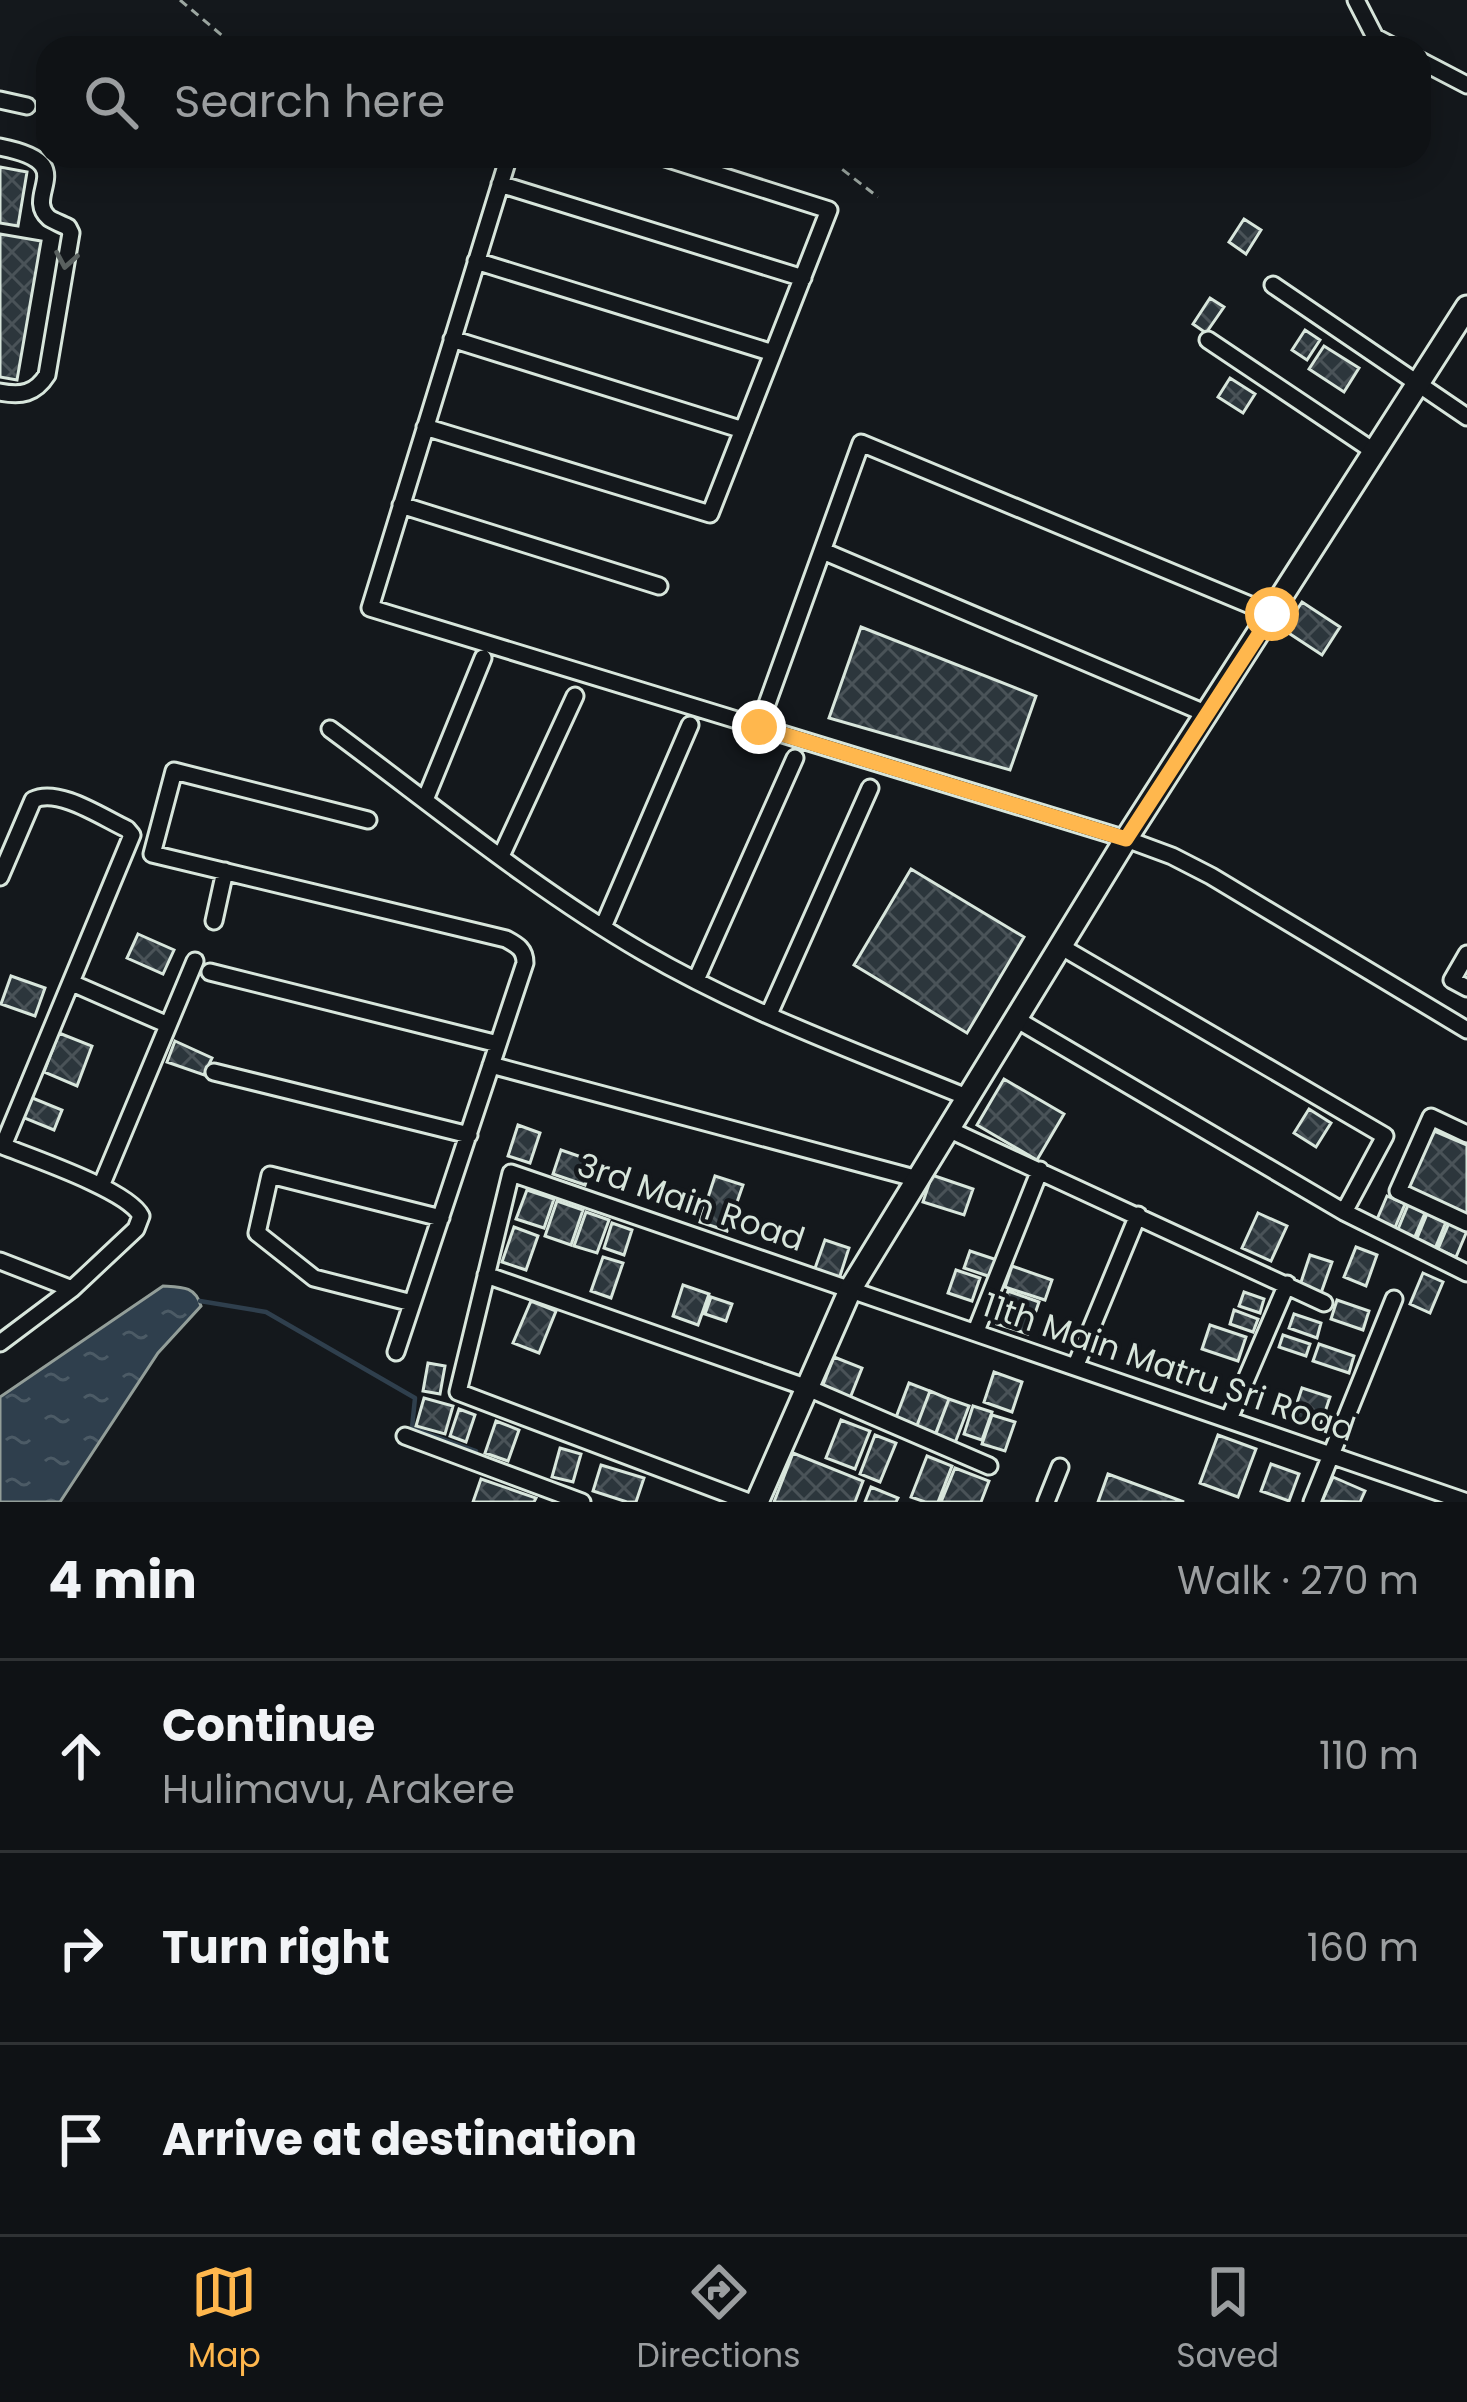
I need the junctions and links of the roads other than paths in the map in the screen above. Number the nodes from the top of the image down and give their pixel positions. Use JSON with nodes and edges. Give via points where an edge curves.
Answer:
{"nodes":[{"id":1,"x":1356,"y":0,"type":"edge"},
{"id":2,"x":1374,"y":36,"type":"edge"},
{"id":3,"x":1431,"y":66,"type":"edge"},
{"id":4,"x":1467,"y":85,"type":"edge"},
{"id":5,"x":0,"y":100,"type":"edge"},
{"id":6,"x":28,"y":106,"type":"dead end"},
{"id":7,"x":0,"y":147,"type":"edge"},
{"id":8,"x":36,"y":159,"type":"edge"},
{"id":9,"x":43,"y":168,"type":"edge"},
{"id":10,"x":505,"y":168,"type":"edge"},
{"id":11,"x":696,"y":168,"type":"edge"},
{"id":12,"x":500,"y":184,"type":"junction"},
{"id":13,"x":476,"y":261,"type":"junction"},
{"id":14,"x":802,"y":278,"type":"junction"},
{"id":15,"x":1273,"y":285,"type":"dead end"},
{"id":16,"x":1467,"y":308,"type":"edge"},
{"id":17,"x":452,"y":339,"type":"junction"},
{"id":18,"x":1208,"y":340,"type":"dead end"},
{"id":19,"x":773,"y":353,"type":"junction"},
{"id":20,"x":1420,"y":382,"type":"junction"},
{"id":21,"x":0,"y":392,"type":"edge"},
{"id":22,"x":1467,"y":416,"type":"edge"},
{"id":23,"x":425,"y":427,"type":"junction"},
{"id":24,"x":743,"y":430,"type":"junction"},
{"id":25,"x":1375,"y":452,"type":"junction"},
{"id":26,"x":401,"y":506,"type":"junction"},
{"id":27,"x":823,"y":551,"type":"junction"},
{"id":28,"x":659,"y":586,"type":"dead end"},
{"id":29,"x":1272,"y":614,"type":"junction"},
{"id":30,"x":483,"y":658,"type":"dead end"},
{"id":31,"x":575,"y":696,"type":"dead end"},
{"id":32,"x":1207,"y":714,"type":"junction"},
{"id":33,"x":690,"y":725,"type":"dead end"},
{"id":34,"x":759,"y":727,"type":"junction"},
{"id":35,"x":331,"y":729,"type":"dead end"},
{"id":36,"x":795,"y":758,"type":"dead end"},
{"id":37,"x":870,"y":788,"type":"dead end"},
{"id":38,"x":425,"y":800,"type":"junction"},
{"id":39,"x":368,"y":820,"type":"dead end"},
{"id":40,"x":1126,"y":839,"type":"junction"},
{"id":41,"x":501,"y":856,"type":"junction"},
{"id":42,"x":225,"y":872,"type":"junction"},
{"id":43,"x":0,"y":877,"type":"edge"},
{"id":44,"x":214,"y":921,"type":"dead end"},
{"id":45,"x":603,"y":927,"type":"junction"},
{"id":46,"x":1060,"y":946,"type":"junction"},
{"id":47,"x":1467,"y":955,"type":"edge"},
{"id":48,"x":194,"y":961,"type":"dead end"},
{"id":49,"x":210,"y":972,"type":"dead end"},
{"id":50,"x":696,"y":980,"type":"junction"},
{"id":51,"x":71,"y":983,"type":"junction"},
{"id":52,"x":1467,"y":988,"type":"edge"},
{"id":53,"x":769,"y":1014,"type":"junction"},
{"id":54,"x":1016,"y":1019,"type":"junction"},
{"id":55,"x":168,"y":1025,"type":"junction"},
{"id":56,"x":1467,"y":1030,"type":"edge"},
{"id":57,"x":498,"y":1044,"type":"junction"},
{"id":58,"x":491,"y":1065,"type":"junction"},
{"id":59,"x":214,"y":1072,"type":"dead end"},
{"id":60,"x":969,"y":1098,"type":"junction"},
{"id":61,"x":948,"y":1129,"type":"junction"},
{"id":62,"x":1467,"y":1134,"type":"edge"},
{"id":63,"x":469,"y":1135,"type":"junction"},
{"id":64,"x":2,"y":1145,"type":"edge"},
{"id":65,"x":1040,"y":1170,"type":"junction"},
{"id":66,"x":918,"y":1178,"type":"junction"},
{"id":67,"x":101,"y":1186,"type":"junction"},
{"id":68,"x":1344,"y":1212,"type":"junction"},
{"id":69,"x":1138,"y":1215,"type":"junction"},
{"id":70,"x":441,"y":1218,"type":"junction"},
{"id":71,"x":1467,"y":1223,"type":"edge"},
{"id":72,"x":0,"y":1261,"type":"edge"},
{"id":73,"x":1467,"y":1273,"type":"edge"},
{"id":74,"x":486,"y":1275,"type":"junction"},
{"id":75,"x":1286,"y":1284,"type":"junction"},
{"id":76,"x":851,"y":1288,"type":"junction"},
{"id":77,"x":72,"y":1289,"type":"junction"},
{"id":78,"x":1394,"y":1299,"type":"dead end"},
{"id":79,"x":1324,"y":1303,"type":"dead end"},
{"id":80,"x":412,"y":1304,"type":"junction"},
{"id":81,"x":976,"y":1331,"type":"junction"},
{"id":82,"x":0,"y":1343,"type":"edge"},
{"id":83,"x":396,"y":1352,"type":"dead end"},
{"id":84,"x":1076,"y":1365,"type":"junction"},
{"id":85,"x":808,"y":1388,"type":"junction"},
{"id":86,"x":1229,"y":1420,"type":"junction"},
{"id":87,"x":405,"y":1436,"type":"dead end"},
{"id":88,"x":1332,"y":1456,"type":"junction"},
{"id":89,"x":989,"y":1466,"type":"dead end"},
{"id":90,"x":1060,"y":1466,"type":"dead end"},
{"id":91,"x":1420,"y":1495,"type":"edge"},
{"id":92,"x":582,"y":1502,"type":"edge"},
{"id":93,"x":753,"y":1502,"type":"edge"},
{"id":94,"x":1046,"y":1502,"type":"edge"},
{"id":95,"x":1312,"y":1502,"type":"edge"},
{"id":96,"x":1467,"y":1502,"type":"edge"}],
"edges":[{"from":1,"to":2,"type":"street"},
{"from":3,"to":4,"type":"street"},
{"from":5,"to":6,"type":"street"},
{"from":7,"to":8,"type":"street","one_way":true},
{"from":9,"to":21,"type":"street","one_way":true,"via":[[44,212],[71,233],[47,375],[29,393]]},
{"from":10,"to":12,"type":"street"},
{"from":11,"to":14,"type":"street","via":[[830,210]]},
{"from":12,"to":13,"type":"street"},
{"from":12,"to":14,"type":"street"},
{"from":13,"to":17,"type":"street"},
{"from":13,"to":19,"type":"street"},
{"from":14,"to":19,"type":"street"},
{"from":15,"to":20,"type":"street"},
{"from":16,"to":20,"type":"street"},
{"from":17,"to":23,"type":"street"},
{"from":17,"to":24,"type":"street"},
{"from":18,"to":25,"type":"street"},
{"from":19,"to":24,"type":"street"},
{"from":20,"to":22,"type":"street"},
{"from":20,"to":25,"type":"street"},
{"from":23,"to":24,"type":"street","via":[[710,514]]},
{"from":23,"to":26,"type":"street"},
{"from":25,"to":29,"type":"street"},
{"from":26,"to":28,"type":"street"},
{"from":26,"to":34,"type":"street","via":[[370,608]]},
{"from":27,"to":29,"type":"street","via":[[861,443]]},
{"from":27,"to":32,"type":"street"},
{"from":27,"to":34,"type":"street"},
{"from":29,"to":32,"type":"street"},
{"from":30,"to":38,"type":"street"},
{"from":31,"to":41,"type":"street"},
{"from":32,"to":40,"type":"street"},
{"from":33,"to":45,"type":"street"},
{"from":34,"to":40,"type":"street"},
{"from":35,"to":38,"type":"street"},
{"from":36,"to":50,"type":"street"},
{"from":37,"to":53,"type":"street"},
{"from":38,"to":41,"type":"street"},
{"from":39,"to":42,"type":"street","via":[[173,771],[152,854]]},
{"from":40,"to":46,"type":"street"},
{"from":40,"to":56,"type":"street","via":[[1211,876]]},
{"from":41,"to":45,"type":"street"},
{"from":42,"to":44,"type":"street"},
{"from":42,"to":57,"type":"street","via":[[519,946],[525,963]]},
{"from":43,"to":51,"type":"street","via":[[41,795],[132,835]]},
{"from":45,"to":50,"type":"street"},
{"from":46,"to":54,"type":"street"},
{"from":46,"to":68,"type":"street","via":[[1385,1136]]},
{"from":47,"to":52,"type":"street","via":[[1452,980]]},
{"from":48,"to":55,"type":"street"},
{"from":49,"to":57,"type":"street"},
{"from":50,"to":53,"type":"street"},
{"from":51,"to":55,"type":"street"},
{"from":51,"to":64,"type":"street"},
{"from":53,"to":60,"type":"street"},
{"from":54,"to":60,"type":"street"},
{"from":54,"to":68,"type":"street"},
{"from":55,"to":67,"type":"street"},
{"from":57,"to":58,"type":"street"},
{"from":58,"to":63,"type":"street"},
{"from":58,"to":66,"type":"street"},
{"from":59,"to":63,"type":"street"},
{"from":60,"to":61,"type":"street"},
{"from":61,"to":65,"type":"street"},
{"from":61,"to":66,"type":"street"},
{"from":62,"to":71,"type":"street","via":[[1431,1118],[1398,1191]]},
{"from":63,"to":70,"type":"street"},
{"from":64,"to":67,"type":"street"},
{"from":65,"to":69,"type":"street"},
{"from":65,"to":81,"type":"street"},
{"from":66,"to":76,"type":"street"},
{"from":67,"to":77,"type":"street","via":[[136,1207],[140,1222]]},
{"from":68,"to":73,"type":"street"},
{"from":69,"to":75,"type":"street"},
{"from":69,"to":84,"type":"street"},
{"from":70,"to":80,"type":"street"},
{"from":70,"to":80,"type":"street","via":[[270,1175],[257,1233],[314,1278]]},
{"from":72,"to":77,"type":"street"},
{"from":74,"to":76,"type":"street","name":"3rd Main Road","via":[[511,1173]]},
{"from":74,"to":85,"type":"street"},
{"from":74,"to":93,"type":"street","via":[[458,1392]]},
{"from":75,"to":79,"type":"street"},
{"from":75,"to":86,"type":"street"},
{"from":76,"to":81,"type":"street","name":"11th Main Matru Sri Road"},
{"from":76,"to":85,"type":"street"},
{"from":77,"to":82,"type":"street"},
{"from":78,"to":88,"type":"street"},
{"from":80,"to":83,"type":"street"},
{"from":81,"to":84,"type":"street","name":"11th Main Matru Sri Road"},
{"from":84,"to":86,"type":"street","name":"11th Main Matru Sri Road"},
{"from":85,"to":89,"type":"street"},
{"from":85,"to":93,"type":"street"},
{"from":86,"to":88,"type":"street","name":"11th Main Matru Sri Road"},
{"from":87,"to":92,"type":"street"},
{"from":88,"to":91,"type":"street","name":"11th Main Matru Sri Road"},
{"from":88,"to":95,"type":"street"},
{"from":90,"to":94,"type":"street"},
{"from":91,"to":96,"type":"street","name":"11th Main Matru Sri Road"}]}
